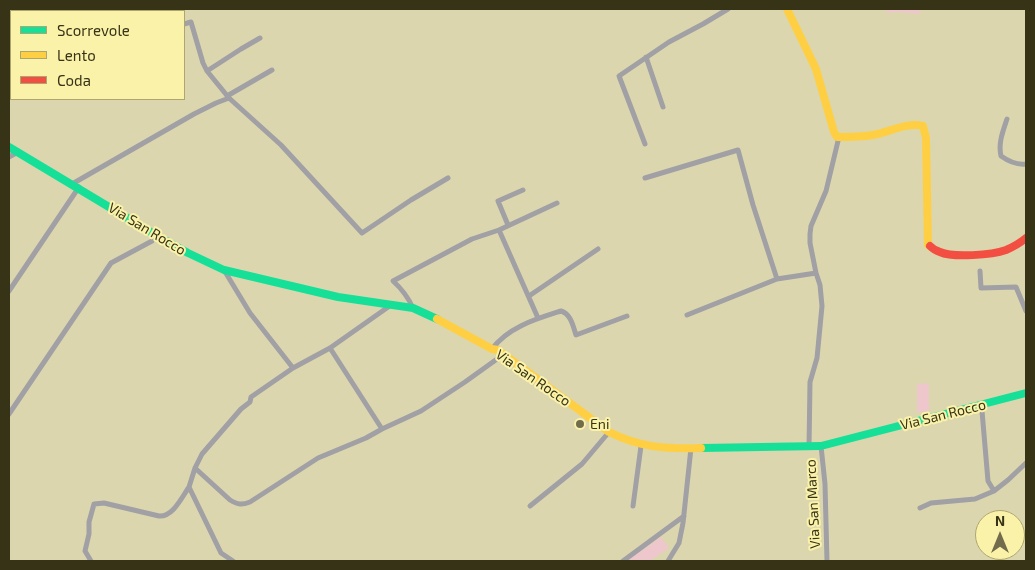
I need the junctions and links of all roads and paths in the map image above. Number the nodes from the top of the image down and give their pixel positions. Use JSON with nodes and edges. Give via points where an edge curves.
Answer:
{"nodes":[{"id":1,"x":728,"y":9,"type":"edge"},
{"id":2,"x":787,"y":9,"type":"edge"},
{"id":3,"x":185,"y":24,"type":"edge"},
{"id":4,"x":260,"y":38,"type":"dead end"},
{"id":5,"x":646,"y":57,"type":"junction"},
{"id":6,"x":272,"y":70,"type":"dead end"},
{"id":7,"x":207,"y":71,"type":"junction"},
{"id":8,"x":228,"y":97,"type":"junction"},
{"id":9,"x":663,"y":107,"type":"dead end"},
{"id":10,"x":1007,"y":119,"type":"dead end"},
{"id":11,"x":837,"y":137,"type":"junction"},
{"id":12,"x":645,"y":144,"type":"dead end"},
{"id":13,"x":9,"y":147,"type":"edge"},
{"id":14,"x":18,"y":152,"type":"junction"},
{"id":15,"x":9,"y":158,"type":"edge"},
{"id":16,"x":1026,"y":164,"type":"edge"},
{"id":17,"x":448,"y":178,"type":"dead end"},
{"id":18,"x":645,"y":178,"type":"dead end"},
{"id":19,"x":76,"y":186,"type":"junction"},
{"id":20,"x":523,"y":190,"type":"dead end"},
{"id":21,"x":557,"y":203,"type":"dead end"},
{"id":22,"x":508,"y":225,"type":"junction"},
{"id":23,"x":499,"y":230,"type":"junction"},
{"id":24,"x":154,"y":234,"type":"junction"},
{"id":25,"x":1026,"y":238,"type":"edge"},
{"id":26,"x":598,"y":249,"type":"dead end"},
{"id":27,"x":224,"y":270,"type":"junction"},
{"id":28,"x":980,"y":271,"type":"dead end"},
{"id":29,"x":816,"y":273,"type":"junction"},
{"id":30,"x":777,"y":279,"type":"junction"},
{"id":31,"x":10,"y":288,"type":"edge"},
{"id":32,"x":529,"y":296,"type":"junction"},
{"id":33,"x":392,"y":304,"type":"junction"},
{"id":34,"x":413,"y":308,"type":"junction"},
{"id":35,"x":1026,"y":311,"type":"edge"},
{"id":36,"x":687,"y":315,"type":"dead end"},
{"id":37,"x":627,"y":316,"type":"dead end"},
{"id":38,"x":538,"y":318,"type":"junction"},
{"id":39,"x":330,"y":348,"type":"junction"},
{"id":40,"x":492,"y":349,"type":"junction"},
{"id":41,"x":504,"y":354,"type":"junction"},
{"id":42,"x":294,"y":368,"type":"junction"},
{"id":43,"x":1026,"y":393,"type":"edge"},
{"id":44,"x":981,"y":406,"type":"junction"},
{"id":45,"x":9,"y":414,"type":"edge"},
{"id":46,"x":382,"y":429,"type":"junction"},
{"id":47,"x":609,"y":432,"type":"junction"},
{"id":48,"x":640,"y":446,"type":"junction"},
{"id":49,"x":821,"y":446,"type":"junction"},
{"id":50,"x":809,"y":447,"type":"junction"},
{"id":51,"x":691,"y":448,"type":"junction"},
{"id":52,"x":1026,"y":464,"type":"edge"},
{"id":53,"x":195,"y":468,"type":"junction"},
{"id":54,"x":189,"y":487,"type":"junction"},
{"id":55,"x":994,"y":490,"type":"junction"},
{"id":56,"x":530,"y":506,"type":"dead end"},
{"id":57,"x":633,"y":506,"type":"dead end"},
{"id":58,"x":920,"y":508,"type":"dead end"},
{"id":59,"x":684,"y":516,"type":"junction"},
{"id":60,"x":91,"y":561,"type":"edge"},
{"id":61,"x":233,"y":561,"type":"edge"},
{"id":62,"x":623,"y":561,"type":"edge"},
{"id":63,"x":668,"y":561,"type":"edge"},
{"id":64,"x":827,"y":561,"type":"edge"}],
"edges":[{"from":1,"to":5,"type":"street"},
{"from":2,"to":11,"type":"street","via":[[816,69]]},
{"from":3,"to":7,"type":"street","via":[[192,22]]},
{"from":4,"to":7,"type":"street"},
{"from":5,"to":9,"type":"street"},
{"from":5,"to":12,"type":"street","via":[[619,76]]},
{"from":6,"to":8,"type":"street"},
{"from":7,"to":8,"type":"street"},
{"from":8,"to":17,"type":"street","via":[[281,145],[362,233]]},
{"from":8,"to":19,"type":"street","via":[[194,114]]},
{"from":10,"to":16,"type":"street","via":[[1000,138],[1001,156]]},
{"from":11,"to":25,"type":"street","via":[[871,135],[916,124],[923,126],[928,245],[939,253],[999,252]]},
{"from":11,"to":29,"type":"street","via":[[826,191],[811,226],[810,243]]},
{"from":13,"to":14,"type":"street","name":"Via San Rocco"},
{"from":14,"to":15,"type":"street"},
{"from":14,"to":19,"type":"street","name":"Via San Rocco"},
{"from":18,"to":30,"type":"street","via":[[738,150]]},
{"from":19,"to":24,"type":"street","name":"Via San Rocco"},
{"from":19,"to":31,"type":"street"},
{"from":20,"to":22,"type":"street","via":[[498,201]]},
{"from":21,"to":22,"type":"street"},
{"from":22,"to":23,"type":"street"},
{"from":23,"to":32,"type":"street"},
{"from":23,"to":34,"type":"street","via":[[472,239],[393,281]]},
{"from":24,"to":27,"type":"street","name":"Via San Rocco"},
{"from":24,"to":45,"type":"street","via":[[145,245],[111,263]]},
{"from":26,"to":32,"type":"street"},
{"from":27,"to":33,"type":"street","name":"Via San Rocco","via":[[338,297]]},
{"from":27,"to":42,"type":"street","via":[[250,314]]},
{"from":28,"to":35,"type":"street","via":[[981,288],[1016,287]]},
{"from":29,"to":30,"type":"street"},
{"from":29,"to":50,"type":"street","via":[[822,306],[818,351],[810,382]]},
{"from":30,"to":36,"type":"street"},
{"from":32,"to":38,"type":"street"},
{"from":33,"to":34,"type":"street","name":"Via San Rocco"},
{"from":33,"to":39,"type":"street"},
{"from":34,"to":40,"type":"street","name":"Via San Rocco"},
{"from":37,"to":38,"type":"street","via":[[576,335],[564,311]]},
{"from":38,"to":40,"type":"street","via":[[502,337]]},
{"from":39,"to":42,"type":"street"},
{"from":39,"to":46,"type":"street"},
{"from":40,"to":41,"type":"street","name":"Via San Rocco"},
{"from":41,"to":46,"type":"street","via":[[428,406]]},
{"from":41,"to":47,"type":"street","name":"Via San Rocco"},
{"from":42,"to":53,"type":"street","via":[[251,397],[250,402],[202,454]]},
{"from":43,"to":44,"type":"street","name":"Via San Rocco"},
{"from":44,"to":49,"type":"street","name":"Via San Rocco"},
{"from":44,"to":55,"type":"street","via":[[988,481]]},
{"from":46,"to":53,"type":"street","via":[[318,458],[243,504],[230,500]]},
{"from":47,"to":48,"type":"street","name":"Via San Rocco"},
{"from":47,"to":56,"type":"street","via":[[582,464]]},
{"from":48,"to":51,"type":"street","name":"Via San Rocco"},
{"from":48,"to":57,"type":"street"},
{"from":49,"to":50,"type":"street","name":"Via San Rocco"},
{"from":49,"to":64,"type":"street","name":"Via San Marco"},
{"from":50,"to":51,"type":"street","name":"Via San Rocco"},
{"from":51,"to":59,"type":"street"},
{"from":52,"to":55,"type":"street"},
{"from":53,"to":54,"type":"street"},
{"from":54,"to":60,"type":"street","via":[[165,516],[104,503],[94,504],[85,551]]},
{"from":54,"to":61,"type":"street","via":[[221,553]]},
{"from":55,"to":58,"type":"street","via":[[976,499],[931,503]]},
{"from":59,"to":62,"type":"street"},
{"from":59,"to":63,"type":"street","via":[[679,543]]}]}
